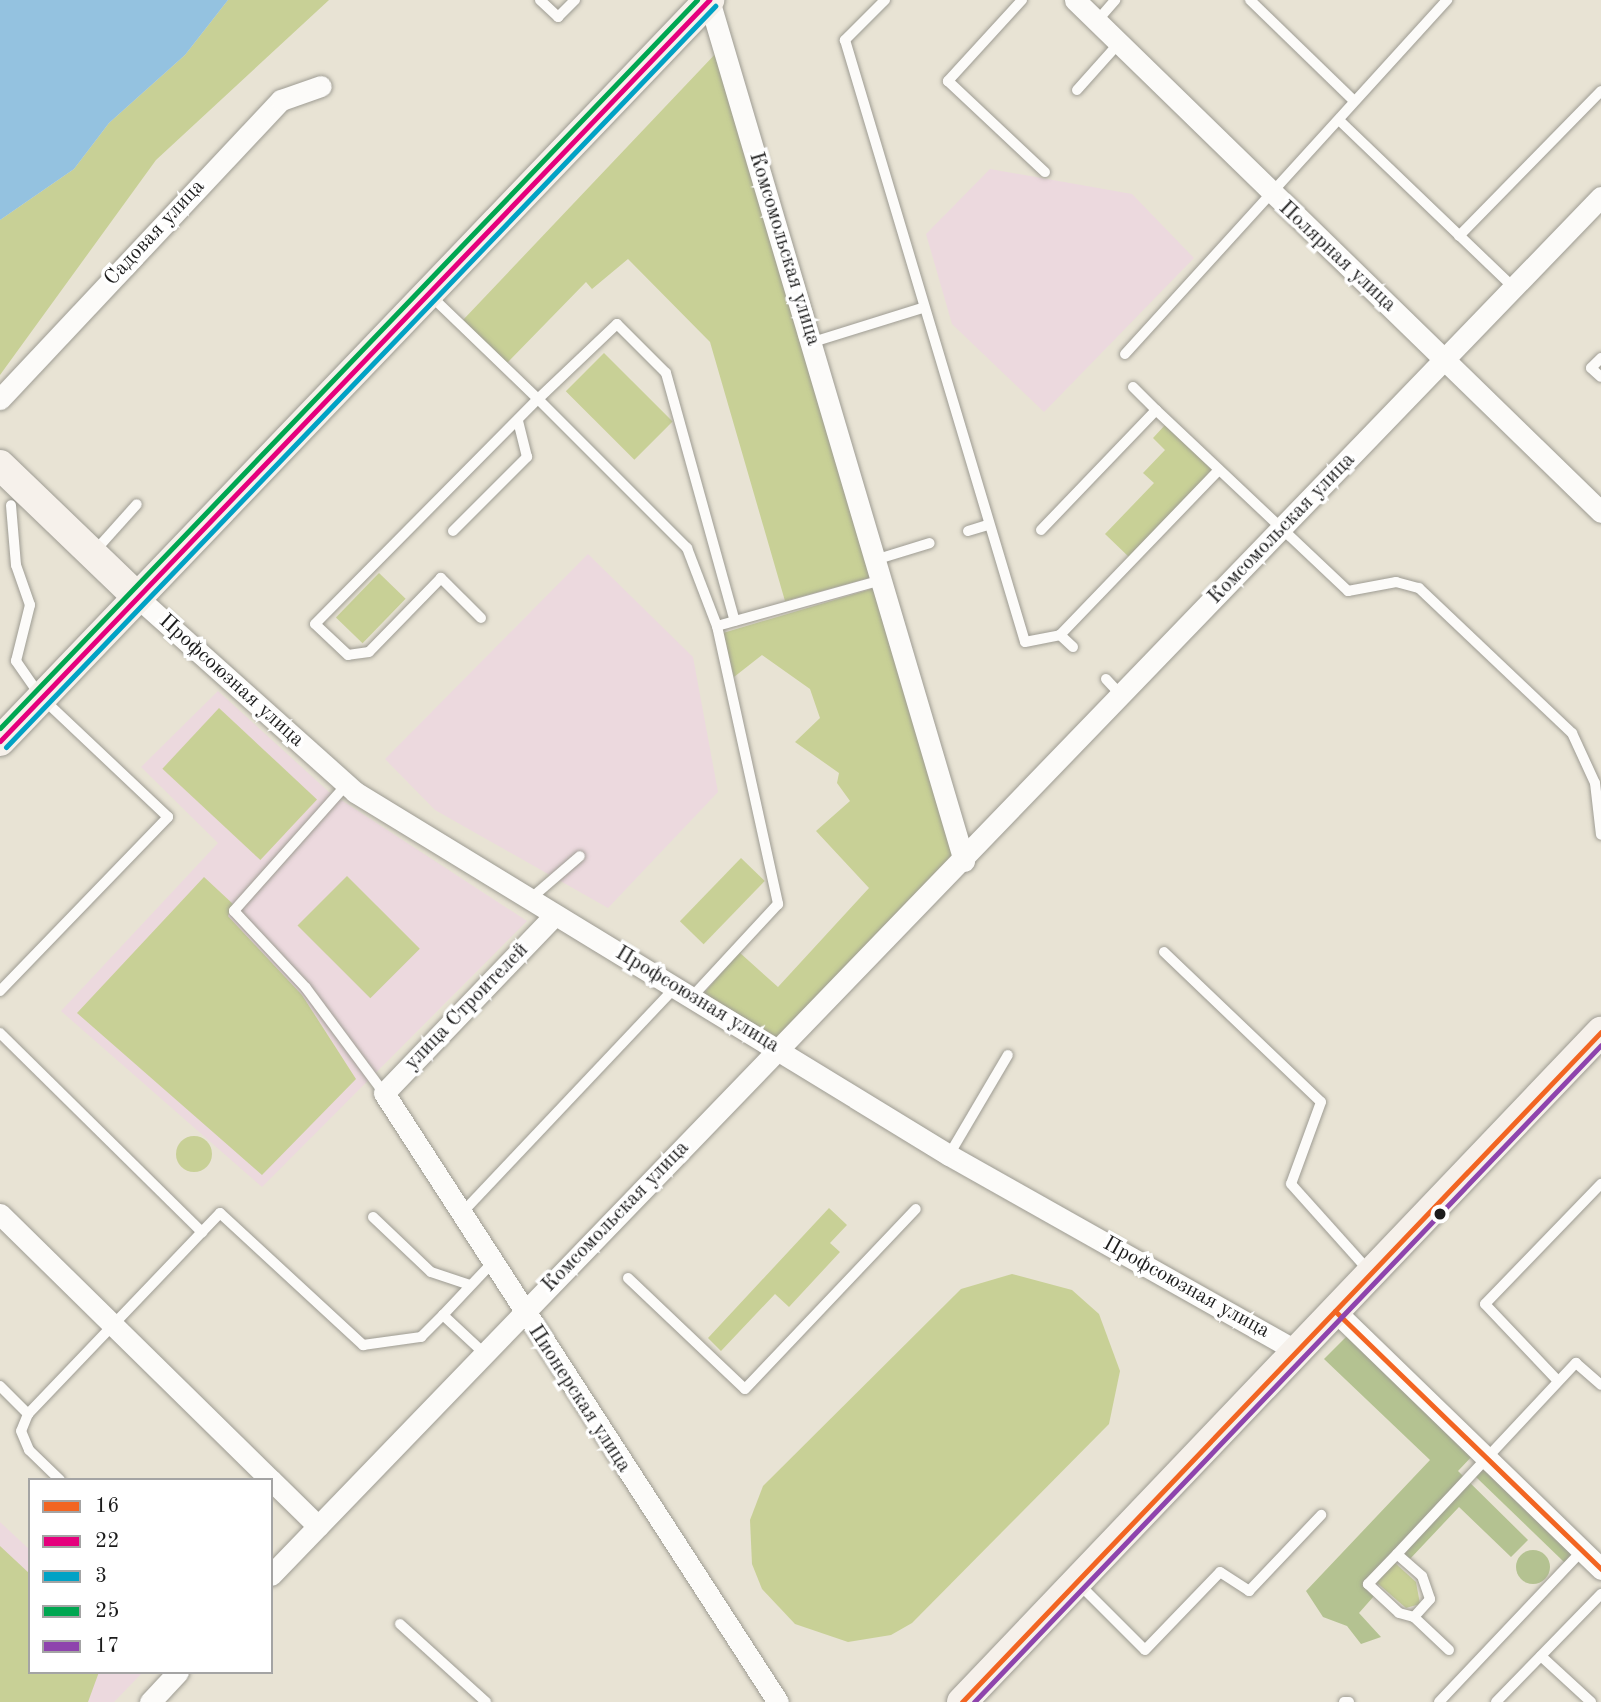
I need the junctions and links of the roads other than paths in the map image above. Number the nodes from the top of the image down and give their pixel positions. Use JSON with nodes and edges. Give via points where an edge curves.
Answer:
{"nodes":[{"id":1,"x":540,"y":0,"type":"edge"},
{"id":2,"x":575,"y":0,"type":"edge"},
{"id":3,"x":709,"y":0,"type":"edge"},
{"id":4,"x":885,"y":0,"type":"edge"},
{"id":5,"x":1022,"y":0,"type":"edge"},
{"id":6,"x":1075,"y":0,"type":"edge"},
{"id":7,"x":1115,"y":0,"type":"edge"},
{"id":8,"x":1447,"y":0,"type":"edge"},
{"id":9,"x":1256,"y":2,"type":"edge"},
{"id":10,"x":1097,"y":21,"type":"junction"},
{"id":11,"x":1119,"y":43,"type":"junction"},
{"id":12,"x":321,"y":86,"type":"dead end"},
{"id":13,"x":1077,"y":90,"type":"dead end"},
{"id":14,"x":1601,"y":91,"type":"edge"},
{"id":15,"x":1352,"y":99,"type":"junction"},
{"id":16,"x":1340,"y":121,"type":"junction"},
{"id":17,"x":1045,"y":172,"type":"dead end"},
{"id":18,"x":1270,"y":194,"type":"junction"},
{"id":19,"x":1601,"y":197,"type":"edge"},
{"id":20,"x":1459,"y":236,"type":"junction"},
{"id":21,"x":1514,"y":288,"type":"junction"},
{"id":22,"x":431,"y":296,"type":"junction"},
{"id":23,"x":922,"y":307,"type":"junction"},
{"id":24,"x":813,"y":342,"type":"junction"},
{"id":25,"x":1125,"y":354,"type":"dead end"},
{"id":26,"x":1601,"y":358,"type":"edge"},
{"id":27,"x":1445,"y":360,"type":"junction"},
{"id":28,"x":1601,"y":377,"type":"edge"},
{"id":29,"x":1133,"y":387,"type":"dead end"},
{"id":30,"x":0,"y":399,"type":"edge"},
{"id":31,"x":538,"y":399,"type":"junction"},
{"id":32,"x":1156,"y":410,"type":"junction"},
{"id":33,"x":518,"y":420,"type":"junction"},
{"id":34,"x":0,"y":465,"type":"edge"},
{"id":35,"x":1219,"y":470,"type":"junction"},
{"id":36,"x":136,"y":504,"type":"dead end"},
{"id":37,"x":11,"y":505,"type":"dead end"},
{"id":38,"x":1601,"y":512,"type":"edge"},
{"id":39,"x":988,"y":524,"type":"junction"},
{"id":40,"x":1041,"y":530,"type":"dead end"},
{"id":41,"x":453,"y":531,"type":"dead end"},
{"id":42,"x":968,"y":531,"type":"dead end"},
{"id":43,"x":1281,"y":531,"type":"junction"},
{"id":44,"x":930,"y":542,"type":"dead end"},
{"id":45,"x":92,"y":554,"type":"junction"},
{"id":46,"x":881,"y":569,"type":"junction"},
{"id":47,"x":136,"y":596,"type":"junction"},
{"id":48,"x":481,"y":618,"type":"dead end"},
{"id":49,"x":735,"y":621,"type":"junction"},
{"id":50,"x":717,"y":626,"type":"junction"},
{"id":51,"x":1060,"y":635,"type":"junction"},
{"id":52,"x":1073,"y":647,"type":"dead end"},
{"id":53,"x":1106,"y":680,"type":"dead end"},
{"id":54,"x":1122,"y":696,"type":"junction"},
{"id":55,"x":41,"y":697,"type":"junction"},
{"id":56,"x":0,"y":741,"type":"edge"},
{"id":57,"x":347,"y":785,"type":"junction"},
{"id":58,"x":1601,"y":835,"type":"edge"},
{"id":59,"x":580,"y":856,"type":"dead end"},
{"id":60,"x":964,"y":861,"type":"junction"},
{"id":61,"x":529,"y":900,"type":"junction"},
{"id":62,"x":550,"y":921,"type":"dead end"},
{"id":63,"x":1164,"y":952,"type":"dead end"},
{"id":64,"x":0,"y":991,"type":"edge"},
{"id":65,"x":682,"y":994,"type":"junction"},
{"id":66,"x":1601,"y":1032,"type":"edge"},
{"id":67,"x":0,"y":1033,"type":"edge"},
{"id":68,"x":778,"y":1048,"type":"junction"},
{"id":69,"x":1008,"y":1055,"type":"dead end"},
{"id":70,"x":384,"y":1093,"type":"junction"},
{"id":71,"x":949,"y":1156,"type":"junction"},
{"id":72,"x":1601,"y":1184,"type":"edge"},
{"id":73,"x":916,"y":1209,"type":"dead end"},
{"id":74,"x":0,"y":1214,"type":"edge"},
{"id":75,"x":460,"y":1215,"type":"junction"},
{"id":76,"x":373,"y":1217,"type":"dead end"},
{"id":77,"x":202,"y":1232,"type":"junction"},
{"id":78,"x":491,"y":1264,"type":"junction"},
{"id":79,"x":1371,"y":1273,"type":"junction"},
{"id":80,"x":628,"y":1278,"type":"dead end"},
{"id":81,"x":470,"y":1285,"type":"junction"},
{"id":82,"x":1335,"y":1311,"type":"junction"},
{"id":83,"x":524,"y":1314,"type":"junction"},
{"id":84,"x":443,"y":1315,"type":"junction"},
{"id":85,"x":112,"y":1324,"type":"junction"},
{"id":86,"x":1297,"y":1350,"type":"junction"},
{"id":87,"x":485,"y":1354,"type":"junction"},
{"id":88,"x":1558,"y":1381,"type":"junction"},
{"id":89,"x":1601,"y":1385,"type":"edge"},
{"id":90,"x":0,"y":1386,"type":"edge"},
{"id":91,"x":28,"y":1414,"type":"junction"},
{"id":92,"x":1486,"y":1458,"type":"junction"},
{"id":93,"x":58,"y":1478,"type":"edge"},
{"id":94,"x":269,"y":1478,"type":"edge"},
{"id":95,"x":273,"y":1482,"type":"edge"},
{"id":96,"x":1321,"y":1515,"type":"dead end"},
{"id":97,"x":318,"y":1526,"type":"junction"},
{"id":98,"x":1582,"y":1551,"type":"junction"},
{"id":99,"x":1397,"y":1554,"type":"junction"},
{"id":100,"x":1601,"y":1569,"type":"edge"},
{"id":101,"x":273,"y":1573,"type":"edge"},
{"id":102,"x":1077,"y":1582,"type":"junction"},
{"id":103,"x":1601,"y":1594,"type":"edge"},
{"id":104,"x":1414,"y":1617,"type":"junction"},
{"id":105,"x":400,"y":1623,"type":"dead end"},
{"id":106,"x":1449,"y":1650,"type":"dead end"},
{"id":107,"x":1541,"y":1656,"type":"junction"},
{"id":108,"x":176,"y":1674,"type":"edge"},
{"id":109,"x":150,"y":1702,"type":"edge"},
{"id":110,"x":486,"y":1702,"type":"edge"},
{"id":111,"x":778,"y":1702,"type":"edge"},
{"id":112,"x":962,"y":1702,"type":"edge"},
{"id":113,"x":1344,"y":1702,"type":"edge"},
{"id":114,"x":1349,"y":1702,"type":"edge"},
{"id":115,"x":1439,"y":1702,"type":"edge"},
{"id":116,"x":1496,"y":1702,"type":"edge"},
{"id":117,"x":1591,"y":1702,"type":"edge"}],
"edges":[{"from":1,"to":2,"type":"lane","via":[[558,17]]},
{"from":3,"to":22,"type":"main road"},
{"from":3,"to":24,"type":"street","name":"Комсомольская улица"},
{"from":4,"to":23,"type":"lane","via":[[845,40]]},
{"from":5,"to":17,"type":"lane","via":[[948,81]]},
{"from":6,"to":10,"type":"street","name":"Полярная улица"},
{"from":7,"to":10,"type":"lane"},
{"from":8,"to":15,"type":"lane"},
{"from":9,"to":15,"type":"lane"},
{"from":10,"to":11,"type":"street","name":"Полярная улица"},
{"from":11,"to":13,"type":"lane"},
{"from":11,"to":18,"type":"street","name":"Полярная улица"},
{"from":12,"to":30,"type":"street","name":"Садовая улица","via":[[281,100]]},
{"from":14,"to":20,"type":"lane"},
{"from":15,"to":16,"type":"lane"},
{"from":16,"to":18,"type":"lane"},
{"from":16,"to":20,"type":"lane"},
{"from":18,"to":25,"type":"lane"},
{"from":18,"to":27,"type":"street","name":"Полярная улица"},
{"from":19,"to":21,"type":"street","name":"Комсомольская улица"},
{"from":20,"to":21,"type":"lane"},
{"from":21,"to":27,"type":"street","name":"Комсомольская улица"},
{"from":22,"to":31,"type":"lane"},
{"from":22,"to":47,"type":"main road"},
{"from":23,"to":24,"type":"lane"},
{"from":23,"to":39,"type":"lane"},
{"from":24,"to":46,"type":"street","name":"Комсомольская улица"},
{"from":26,"to":28,"type":"lane","via":[[1591,368]]},
{"from":27,"to":38,"type":"street","name":"Полярная улица"},
{"from":27,"to":43,"type":"street","name":"Комсомольская улица"},
{"from":29,"to":32,"type":"lane"},
{"from":31,"to":33,"type":"lane"},
{"from":31,"to":49,"type":"lane","via":[[617,324],[666,373]]},
{"from":31,"to":50,"type":"lane","via":[[687,548]]},
{"from":32,"to":35,"type":"lane"},
{"from":32,"to":40,"type":"lane"},
{"from":33,"to":41,"type":"lane","via":[[527,457]]},
{"from":33,"to":48,"type":"lane","via":[[315,624],[348,655],[369,652],[441,578]]},
{"from":34,"to":45,"type":"main road"},
{"from":35,"to":43,"type":"lane"},
{"from":35,"to":51,"type":"lane"},
{"from":36,"to":45,"type":"lane"},
{"from":37,"to":55,"type":"lane","via":[[16,565],[30,605],[16,661]]},
{"from":39,"to":42,"type":"lane"},
{"from":39,"to":51,"type":"lane","via":[[1026,642]]},
{"from":43,"to":54,"type":"street","name":"Комсомольская улица"},
{"from":43,"to":58,"type":"lane","via":[[1348,591],[1396,582],[1419,588],[1572,733],[1595,783]]},
{"from":44,"to":46,"type":"lane"},
{"from":45,"to":47,"type":"main road"},
{"from":46,"to":49,"type":"lane"},
{"from":46,"to":60,"type":"street","name":"Комсомольская улица"},
{"from":47,"to":55,"type":"main road"},
{"from":47,"to":57,"type":"street","name":"Профсоюзная улица"},
{"from":49,"to":50,"type":"lane"},
{"from":50,"to":65,"type":"lane","via":[[778,904]]},
{"from":51,"to":52,"type":"lane"},
{"from":53,"to":54,"type":"lane"},
{"from":54,"to":60,"type":"street","name":"Комсомольская улица"},
{"from":55,"to":56,"type":"main road"},
{"from":55,"to":64,"type":"lane","via":[[168,817]]},
{"from":57,"to":61,"type":"street","name":"Профсоюзная улица"},
{"from":57,"to":70,"type":"lane","via":[[233,911],[306,988]]},
{"from":59,"to":61,"type":"lane"},
{"from":60,"to":68,"type":"street","name":"Комсомольская улица"},
{"from":61,"to":65,"type":"street","name":"Профсоюзная улица"},
{"from":62,"to":70,"type":"street","name":"улица Строителей"},
{"from":63,"to":79,"type":"lane","via":[[1321,1102],[1291,1184]]},
{"from":65,"to":68,"type":"street","name":"Профсоюзная улица"},
{"from":65,"to":75,"type":"lane"},
{"from":66,"to":79,"type":"main road"},
{"from":67,"to":77,"type":"lane"},
{"from":68,"to":71,"type":"street","name":"Профсоюзная улица"},
{"from":68,"to":83,"type":"street","name":"Комсомольская улица"},
{"from":69,"to":71,"type":"lane"},
{"from":70,"to":75,"type":"street","name":"Пионерская улица"},
{"from":71,"to":86,"type":"street","name":"Профсоюзная улица"},
{"from":72,"to":88,"type":"lane","via":[[1485,1304]]},
{"from":73,"to":80,"type":"lane","via":[[745,1389]]},
{"from":74,"to":85,"type":"street"},
{"from":75,"to":78,"type":"street","name":"Пионерская улица"},
{"from":76,"to":81,"type":"lane","via":[[431,1272]]},
{"from":77,"to":84,"type":"lane","via":[[220,1213],[363,1345],[421,1337]]},
{"from":77,"to":85,"type":"lane"},
{"from":78,"to":81,"type":"lane"},
{"from":78,"to":83,"type":"street","name":"Пионерская улица"},
{"from":79,"to":82,"type":"main road"},
{"from":81,"to":84,"type":"lane"},
{"from":82,"to":86,"type":"main road"},
{"from":82,"to":92,"type":"street"},
{"from":83,"to":87,"type":"street","name":"Комсомольская улица"},
{"from":83,"to":111,"type":"street","name":"Пионерская улица"},
{"from":84,"to":87,"type":"lane"},
{"from":85,"to":91,"type":"lane"},
{"from":85,"to":94,"type":"street"},
{"from":86,"to":102,"type":"main road"},
{"from":87,"to":97,"type":"street","name":"Комсомольская улица"},
{"from":88,"to":89,"type":"lane","via":[[1576,1363]]},
{"from":88,"to":92,"type":"lane"},
{"from":90,"to":91,"type":"lane"},
{"from":91,"to":93,"type":"lane","via":[[21,1431],[29,1450]]},
{"from":92,"to":98,"type":"street"},
{"from":92,"to":99,"type":"lane"},
{"from":95,"to":97,"type":"street"},
{"from":96,"to":102,"type":"lane","via":[[1249,1591],[1220,1572],[1145,1650]]},
{"from":97,"to":101,"type":"street","name":"Комсомольская улица"},
{"from":98,"to":100,"type":"street"},
{"from":98,"to":115,"type":"lane"},
{"from":99,"to":104,"type":"lane","via":[[1422,1576],[1430,1599]]},
{"from":99,"to":104,"type":"lane","via":[[1368,1584],[1399,1613]]},
{"from":102,"to":112,"type":"main road"},
{"from":103,"to":107,"type":"lane"},
{"from":104,"to":106,"type":"lane"},
{"from":105,"to":110,"type":"lane"},
{"from":107,"to":116,"type":"lane"},
{"from":107,"to":117,"type":"lane"},
{"from":108,"to":109,"type":"street"},
{"from":113,"to":114,"type":"lane"}]}
